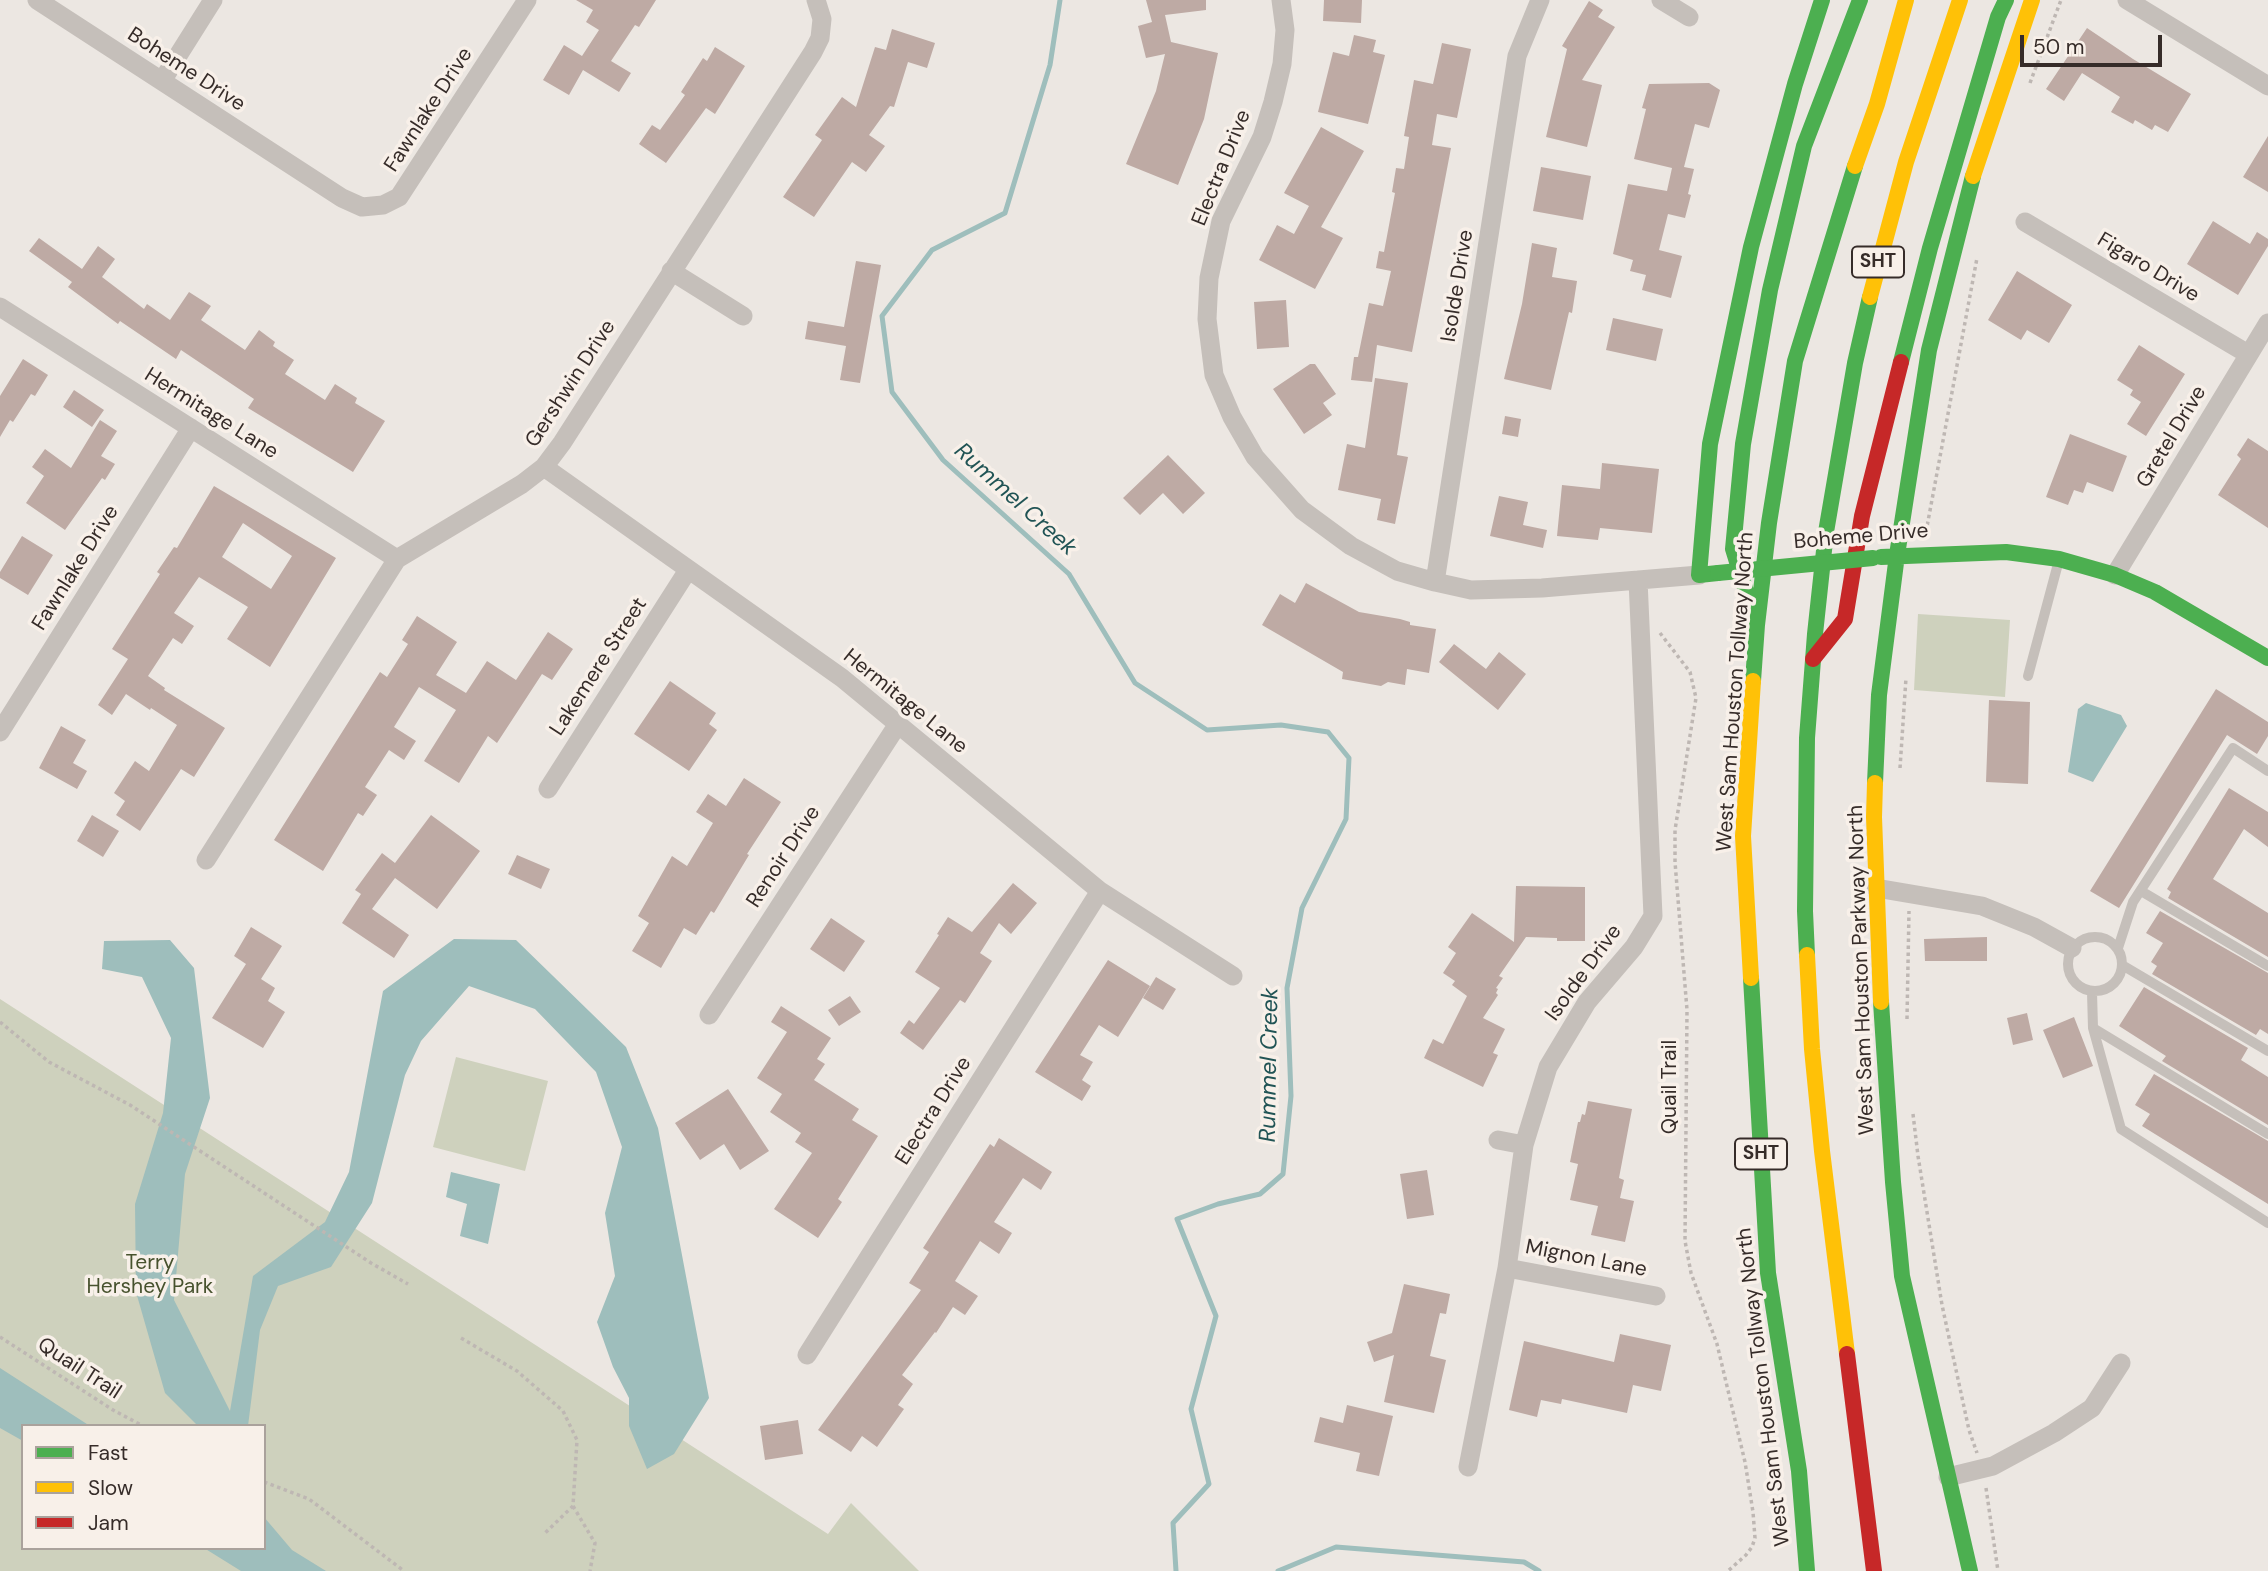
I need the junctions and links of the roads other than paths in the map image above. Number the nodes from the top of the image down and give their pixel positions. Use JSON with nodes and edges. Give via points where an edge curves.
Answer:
{"nodes":[{"id":1,"x":37,"y":0,"type":"edge"},
{"id":2,"x":213,"y":0,"type":"edge"},
{"id":3,"x":527,"y":0,"type":"edge"},
{"id":4,"x":816,"y":0,"type":"edge"},
{"id":5,"x":1281,"y":0,"type":"edge"},
{"id":6,"x":1540,"y":0,"type":"edge"},
{"id":7,"x":1661,"y":0,"type":"edge"},
{"id":8,"x":1822,"y":0,"type":"edge"},
{"id":9,"x":1860,"y":0,"type":"edge"},
{"id":10,"x":1906,"y":0,"type":"edge"},
{"id":11,"x":1960,"y":0,"type":"edge"},
{"id":12,"x":2006,"y":0,"type":"edge"},
{"id":13,"x":2032,"y":0,"type":"edge"},
{"id":14,"x":2127,"y":0,"type":"edge"},
{"id":15,"x":1689,"y":18,"type":"dead end"},
{"id":16,"x":162,"y":81,"type":"junction"},
{"id":17,"x":2268,"y":86,"type":"edge"},
{"id":18,"x":310,"y":177,"type":"joint"},
{"id":19,"x":2025,"y":222,"type":"dead end"},
{"id":20,"x":671,"y":271,"type":"junction"},
{"id":21,"x":0,"y":307,"type":"edge"},
{"id":22,"x":743,"y":316,"type":"dead end"},
{"id":23,"x":2268,"y":323,"type":"edge"},
{"id":24,"x":2248,"y":354,"type":"junction"},
{"id":25,"x":191,"y":428,"type":"junction"},
{"id":26,"x":544,"y":467,"type":"junction"},
{"id":27,"x":1897,"y":555,"type":"junction"},
{"id":28,"x":397,"y":559,"type":"junction"},
{"id":29,"x":2059,"y":559,"type":"junction"},
{"id":30,"x":688,"y":570,"type":"junction"},
{"id":31,"x":1708,"y":574,"type":"junction"},
{"id":32,"x":2115,"y":575,"type":"junction"},
{"id":33,"x":1638,"y":580,"type":"junction"},
{"id":34,"x":1435,"y":582,"type":"junction"},
{"id":35,"x":1757,"y":625,"type":"junction"},
{"id":36,"x":2268,"y":658,"type":"edge"},
{"id":37,"x":1813,"y":659,"type":"junction"},
{"id":38,"x":2028,"y":676,"type":"dead end"},
{"id":39,"x":898,"y":724,"type":"junction"},
{"id":40,"x":0,"y":732,"type":"edge"},
{"id":41,"x":2268,"y":771,"type":"edge"},
{"id":42,"x":548,"y":789,"type":"dead end"},
{"id":43,"x":206,"y":860,"type":"dead end"},
{"id":44,"x":1875,"y":888,"type":"junction"},
{"id":45,"x":1100,"y":891,"type":"junction"},
{"id":46,"x":2141,"y":891,"type":"junction"},
{"id":47,"x":2072,"y":948,"type":"junction"},
{"id":48,"x":2118,"y":948,"type":"junction"},
{"id":49,"x":2122,"y":965,"type":"junction"},
{"id":50,"x":2268,"y":966,"type":"edge"},
{"id":51,"x":1233,"y":976,"type":"dead end"},
{"id":52,"x":2092,"y":992,"type":"junction"},
{"id":53,"x":709,"y":1016,"type":"dead end"},
{"id":54,"x":2093,"y":1028,"type":"junction"},
{"id":55,"x":2268,"y":1051,"type":"edge"},
{"id":56,"x":2268,"y":1134,"type":"edge"},
{"id":57,"x":1498,"y":1140,"type":"dead end"},
{"id":58,"x":1524,"y":1145,"type":"junction"},
{"id":59,"x":2268,"y":1223,"type":"edge"},
{"id":60,"x":1507,"y":1268,"type":"junction"},
{"id":61,"x":1656,"y":1296,"type":"dead end"},
{"id":62,"x":807,"y":1355,"type":"dead end"},
{"id":63,"x":2120,"y":1363,"type":"dead end"},
{"id":64,"x":1468,"y":1467,"type":"dead end"},
{"id":65,"x":1799,"y":1471,"type":"junction"},
{"id":66,"x":1948,"y":1477,"type":"junction"},
{"id":67,"x":1790,"y":1545,"type":"dead end"},
{"id":68,"x":1807,"y":1571,"type":"edge"},
{"id":69,"x":1874,"y":1571,"type":"edge"},
{"id":70,"x":1970,"y":1571,"type":"edge"}],
"edges":[{"from":1,"to":16,"type":"street","name":"Boheme Drive"},
{"from":2,"to":16,"type":"street"},
{"from":3,"to":18,"type":"street","name":"Fawnlake Drive","via":[[399,197],[383,205],[362,207]]},
{"from":4,"to":20,"type":"street","name":"Gershwin Drive","via":[[822,19],[813,52]]},
{"from":5,"to":34,"type":"street","name":"Electra Drive","via":[[1285,30],[1273,102],[1262,137],[1221,222],[1209,278],[1207,319],[1214,375],[1255,457],[1302,510],[1350,546],[1397,571]]},
{"from":6,"to":34,"type":"street","name":"Isolde Drive","via":[[1517,55]]},
{"from":7,"to":15,"type":"street"},
{"from":8,"to":31,"type":"main road","via":[[1751,247],[1710,444]]},
{"from":9,"to":35,"type":"main road","via":[[1804,146],[1770,289],[1743,444],[1732,549]]},
{"from":10,"to":35,"type":"main road","name":"West Sam Houston Tollway North","number":"SHT","via":[[1795,361]]},
{"from":11,"to":37,"type":"main road","number":"SHT","via":[[1906,162],[1865,318],[1835,476]]},
{"from":12,"to":37,"type":"main road","via":[[1927,261],[1862,516],[1846,620]]},
{"from":13,"to":27,"type":"main road","name":"West Sam Houston Parkway North","via":[[1969,188],[1945,277]]},
{"from":14,"to":17,"type":"street"},
{"from":16,"to":18,"type":"street","name":"Boheme Drive"},
{"from":19,"to":24,"type":"street","name":"Figaro Drive"},
{"from":20,"to":22,"type":"street"},
{"from":20,"to":26,"type":"street","name":"Gershwin Drive"},
{"from":21,"to":25,"type":"street","name":"Hermitage Lane"},
{"from":23,"to":24,"type":"street","name":"Gretel Drive"},
{"from":24,"to":32,"type":"street","name":"Gretel Drive"},
{"from":25,"to":28,"type":"street","name":"Hermitage Lane"},
{"from":25,"to":40,"type":"street","name":"Fawnlake Drive"},
{"from":26,"to":28,"type":"street","name":"Gershwin Drive"},
{"from":26,"to":30,"type":"street","name":"Hermitage Lane"},
{"from":27,"to":29,"type":"main road","name":"Boheme Drive","via":[[2006,551]]},
{"from":27,"to":31,"type":"main road","name":"Boheme Drive","bridge":true},
{"from":27,"to":44,"type":"main road","name":"West Sam Houston Parkway North","via":[[1879,695]]},
{"from":28,"to":43,"type":"street","name":"Gershwin Drive"},
{"from":29,"to":32,"type":"main road","name":"Boheme Drive"},
{"from":29,"to":38,"type":"lane"},
{"from":30,"to":39,"type":"street","name":"Hermitage Lane","via":[[842,678]]},
{"from":30,"to":42,"type":"street","name":"Lakemere Street"},
{"from":31,"to":33,"type":"street","name":"Boheme Drive"},
{"from":32,"to":36,"type":"main road","name":"Boheme Drive","via":[[2204,619]]},
{"from":33,"to":34,"type":"street","name":"Boheme Drive","via":[[1471,590]]},
{"from":33,"to":58,"type":"street","name":"Isolde Drive","via":[[1653,916],[1563,1039],[1548,1067]]},
{"from":35,"to":65,"type":"main road","name":"West Sam Houston Tollway North","number":"SHT","via":[[1743,835],[1768,1273]]},
{"from":37,"to":69,"type":"main road","number":"SHT","via":[[1804,876],[1812,1049]]},
{"from":39,"to":45,"type":"street","name":"Hermitage Lane"},
{"from":39,"to":53,"type":"street","name":"Renoir Drive"},
{"from":41,"to":46,"type":"lane","via":[[2233,748]]},
{"from":44,"to":47,"type":"street","via":[[1982,906]]},
{"from":44,"to":66,"type":"main road","name":"West Sam Houston Parkway North","via":[[1902,1276]]},
{"from":45,"to":51,"type":"street","name":"Hermitage Lane"},
{"from":45,"to":62,"type":"street","name":"Electra Drive"},
{"from":46,"to":48,"type":"lane"},
{"from":46,"to":50,"type":"lane"},
{"from":47,"to":48,"type":"lane","via":[[2095,936]]},
{"from":47,"to":52,"type":"lane","via":[[2067,962],[2070,976],[2079,987]]},
{"from":48,"to":49,"type":"lane"},
{"from":49,"to":52,"type":"lane","via":[[2115,983]]},
{"from":49,"to":55,"type":"lane"},
{"from":52,"to":54,"type":"lane"},
{"from":54,"to":56,"type":"lane"},
{"from":54,"to":59,"type":"lane","via":[[2121,1129]]},
{"from":57,"to":58,"type":"street"},
{"from":58,"to":60,"type":"street","name":"Isolde Drive"},
{"from":60,"to":61,"type":"street","name":"Mignon Lane"},
{"from":60,"to":64,"type":"street","name":"Isolde Drive"},
{"from":63,"to":66,"type":"street","via":[[2092,1408],[1993,1466]]},
{"from":65,"to":67,"type":"main road"},
{"from":65,"to":68,"type":"main road","name":"West Sam Houston Tollway North","number":"SHT"},
{"from":66,"to":70,"type":"main road","name":"West Sam Houston Parkway North"}]}
